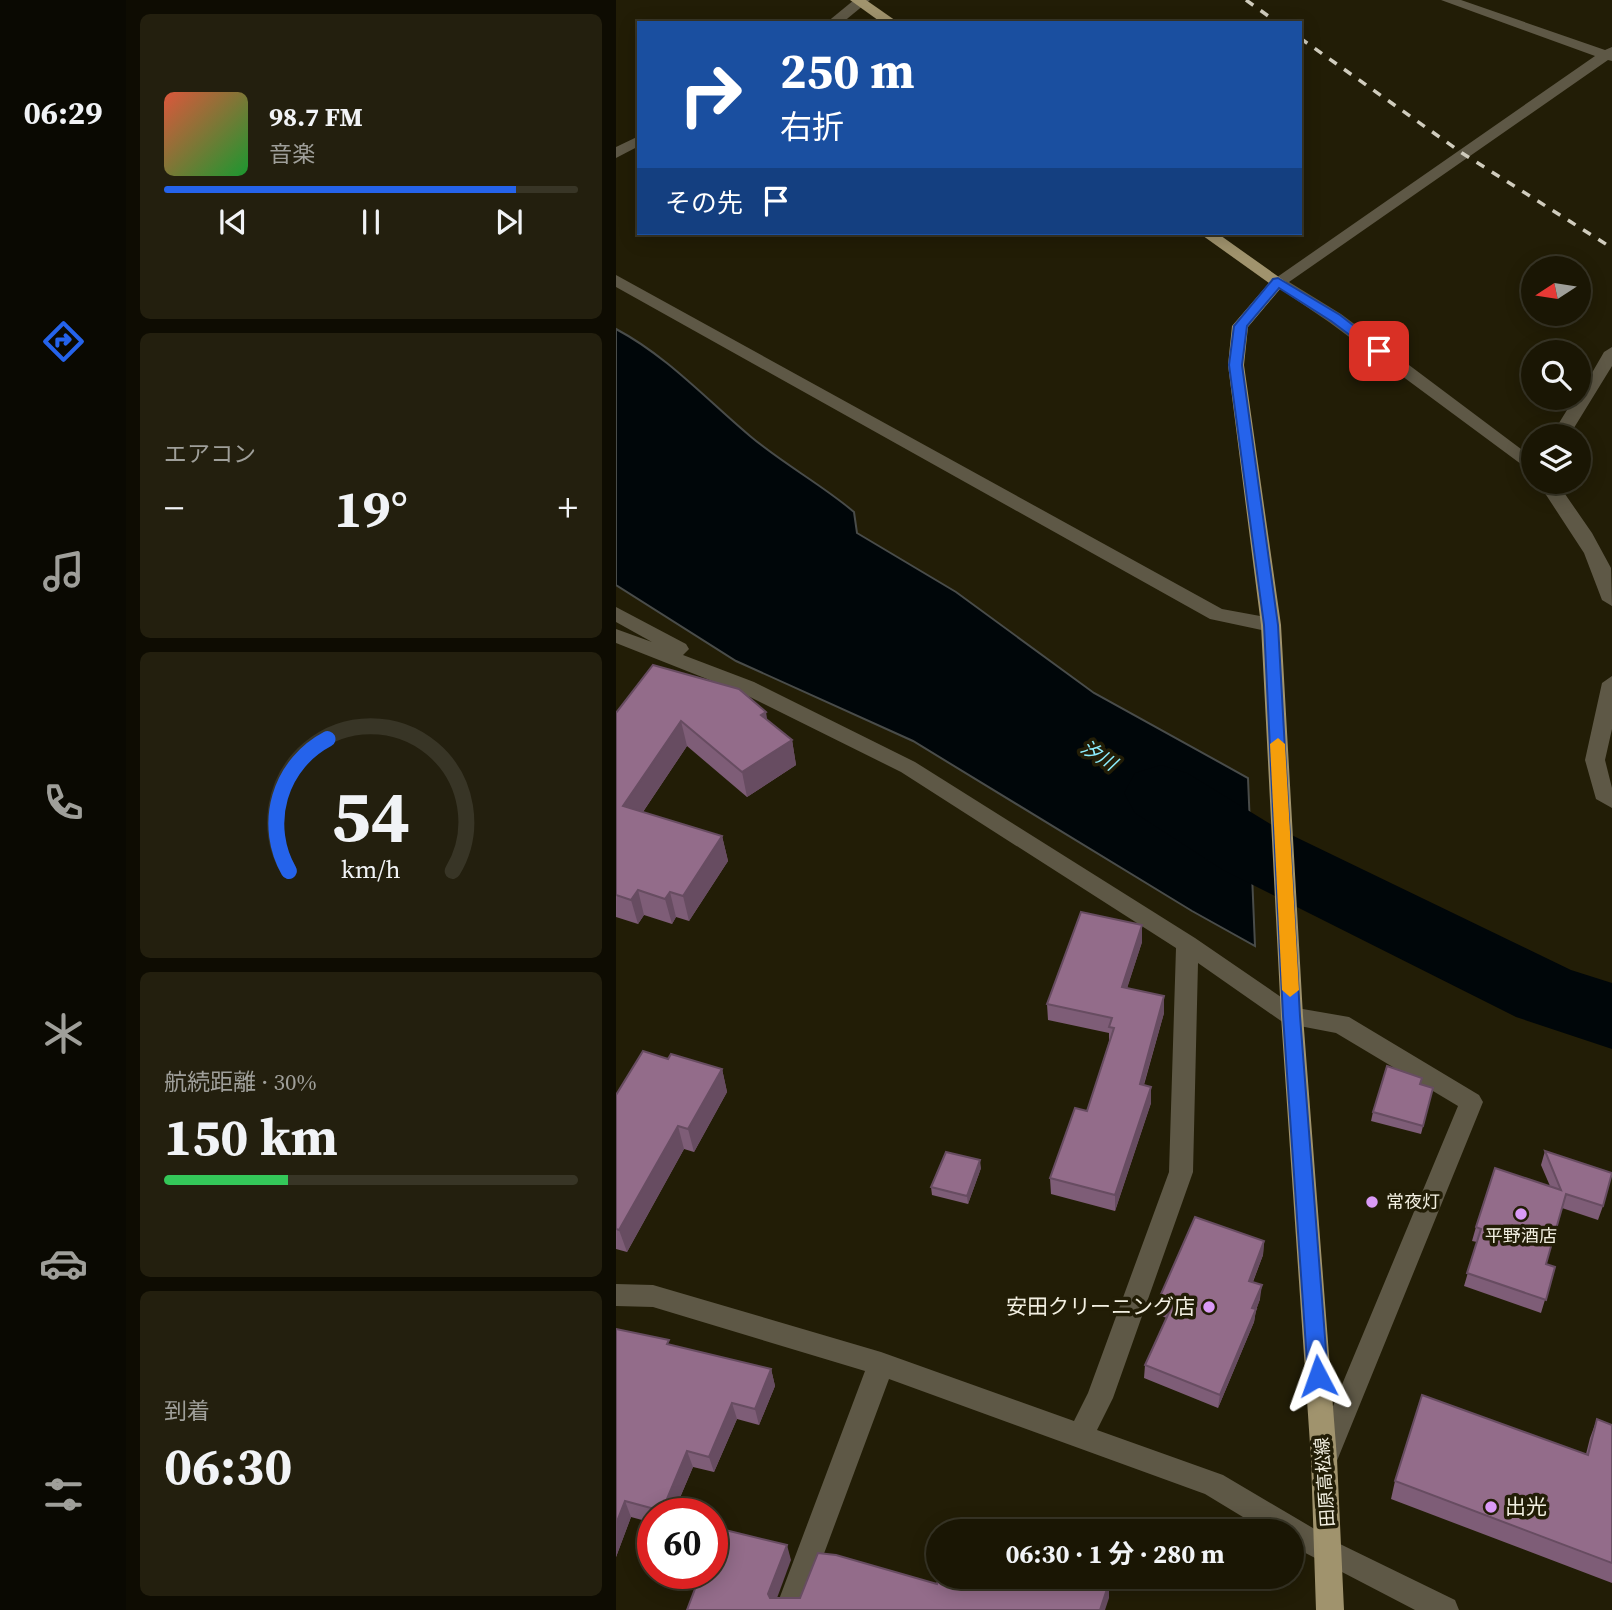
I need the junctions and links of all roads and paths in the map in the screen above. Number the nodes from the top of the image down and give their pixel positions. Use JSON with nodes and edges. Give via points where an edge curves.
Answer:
{"nodes":[{"id":1,"x":1448,"y":0,"type":"edge"},
{"id":2,"x":860,"y":1,"type":"edge"},
{"id":3,"x":835,"y":21,"type":"edge"},
{"id":4,"x":889,"y":21,"type":"edge"},
{"id":5,"x":1610,"y":54,"type":"edge"},
{"id":6,"x":637,"y":141,"type":"edge"},
{"id":7,"x":616,"y":153,"type":"edge"},
{"id":8,"x":1210,"y":235,"type":"edge"},
{"id":9,"x":616,"y":281,"type":"edge"},
{"id":10,"x":1278,"y":282,"type":"junction"},
{"id":11,"x":1612,"y":352,"type":"edge"},
{"id":12,"x":1567,"y":424,"type":"edge"},
{"id":13,"x":1521,"y":458,"type":"edge"},
{"id":14,"x":1556,"y":494,"type":"edge"},
{"id":15,"x":1612,"y":600,"type":"edge"},
{"id":16,"x":616,"y":614,"type":"edge"},
{"id":17,"x":1271,"y":625,"type":"junction"},
{"id":18,"x":616,"y":636,"type":"edge"},
{"id":19,"x":1612,"y":683,"type":"edge"},
{"id":20,"x":747,"y":687,"type":"junction"},
{"id":21,"x":1612,"y":800,"type":"edge"},
{"id":22,"x":1187,"y":944,"type":"junction"},
{"id":23,"x":1291,"y":1004,"type":"junction"},
{"id":24,"x":616,"y":1295,"type":"edge"},
{"id":25,"x":881,"y":1364,"type":"junction"},
{"id":26,"x":1080,"y":1436,"type":"junction"},
{"id":27,"x":1324,"y":1459,"type":"junction"},
{"id":28,"x":1330,"y":1553,"type":"junction"},
{"id":29,"x":789,"y":1610,"type":"edge"},
{"id":30,"x":1330,"y":1610,"type":"edge"},
{"id":31,"x":1445,"y":1610,"type":"edge"}],
"edges":[{"from":1,"to":5,"type":"street"},
{"from":2,"to":3,"type":"street"},
{"from":2,"to":4,"type":"main road"},
{"from":5,"to":10,"type":"street"},
{"from":6,"to":7,"type":"street"},
{"from":8,"to":10,"type":"main road"},
{"from":9,"to":17,"type":"street","via":[[1217,614]]},
{"from":10,"to":13,"type":"street","via":[[1335,318]]},
{"from":10,"to":17,"type":"main road","name":"田原高松線","via":[[1240,326],[1236,365]]},
{"from":11,"to":12,"type":"street"},
{"from":14,"to":15,"type":"street","via":[[1579,526]]},
{"from":16,"to":20,"type":"street"},
{"from":17,"to":23,"type":"main road","name":"田原高松線"},
{"from":18,"to":20,"type":"street"},
{"from":19,"to":21,"type":"street","via":[[1595,760],[1603,794]]},
{"from":20,"to":22,"type":"street","via":[[908,767]]},
{"from":22,"to":23,"type":"street"},
{"from":22,"to":26,"type":"street","via":[[1181,1172],[1100,1398]]},
{"from":23,"to":27,"type":"main road","name":"田原高松線"},
{"from":23,"to":27,"type":"street","via":[[1341,1024],[1471,1102]]},
{"from":24,"to":25,"type":"street","via":[[653,1296]]},
{"from":25,"to":26,"type":"street"},
{"from":25,"to":29,"type":"street"},
{"from":26,"to":28,"type":"street","via":[[1213,1485]]},
{"from":27,"to":28,"type":"main road","name":"田原高松線"},
{"from":28,"to":30,"type":"main road","name":"田原高松線"},
{"from":28,"to":31,"type":"street"}]}
